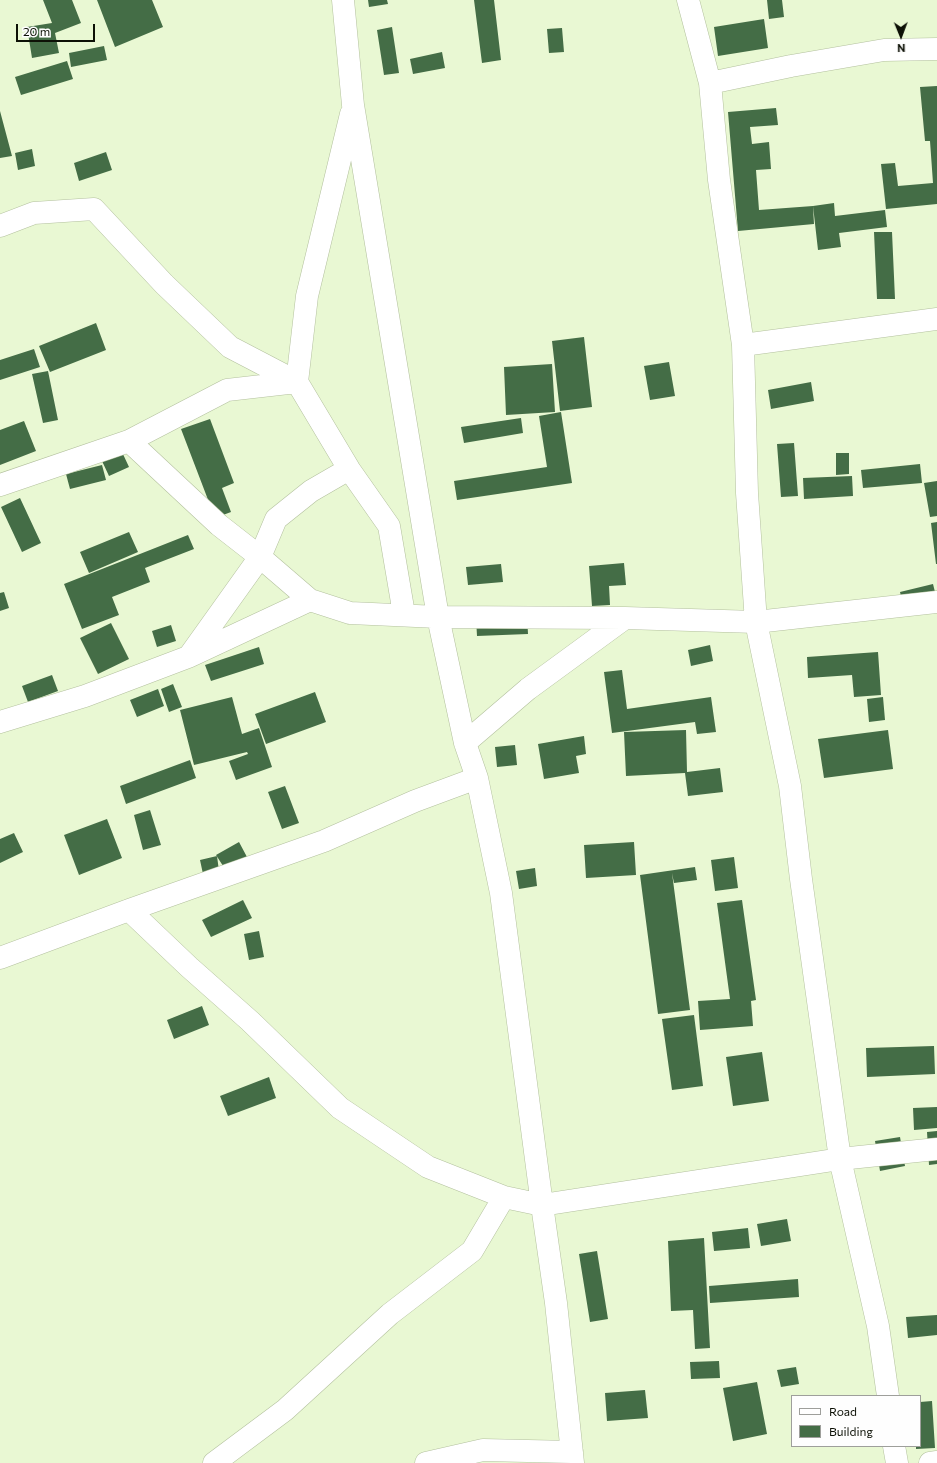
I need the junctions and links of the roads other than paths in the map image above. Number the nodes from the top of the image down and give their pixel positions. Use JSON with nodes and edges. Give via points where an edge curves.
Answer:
{"nodes":[{"id":1,"x":343,"y":0,"type":"edge"},
{"id":2,"x":688,"y":0,"type":"edge"},
{"id":3,"x":937,"y":49,"type":"edge"},
{"id":4,"x":710,"y":84,"type":"junction"},
{"id":5,"x":353,"y":105,"type":"junction"},
{"id":6,"x":0,"y":226,"type":"edge"},
{"id":7,"x":937,"y":318,"type":"edge"},
{"id":8,"x":743,"y":345,"type":"junction"},
{"id":9,"x":297,"y":382,"type":"junction"},
{"id":10,"x":129,"y":441,"type":"junction"},
{"id":11,"x":349,"y":469,"type":"junction"},
{"id":12,"x":0,"y":485,"type":"edge"},
{"id":13,"x":260,"y":557,"type":"junction"},
{"id":14,"x":310,"y":600,"type":"junction"},
{"id":15,"x":937,"y":602,"type":"edge"},
{"id":16,"x":404,"y":614,"type":"junction"},
{"id":17,"x":438,"y":617,"type":"junction"},
{"id":18,"x":625,"y":618,"type":"junction"},
{"id":19,"x":756,"y":622,"type":"junction"},
{"id":20,"x":188,"y":657,"type":"junction"},
{"id":21,"x":0,"y":722,"type":"edge"},
{"id":22,"x":464,"y":743,"type":"junction"},
{"id":23,"x":477,"y":778,"type":"junction"},
{"id":24,"x":129,"y":910,"type":"junction"},
{"id":25,"x":0,"y":958,"type":"edge"},
{"id":26,"x":937,"y":1149,"type":"edge"},
{"id":27,"x":840,"y":1159,"type":"junction"},
{"id":28,"x":504,"y":1197,"type":"junction"},
{"id":29,"x":542,"y":1205,"type":"junction"},
{"id":30,"x":888,"y":1395,"type":"edge"},
{"id":31,"x":894,"y":1447,"type":"edge"},
{"id":32,"x":573,"y":1458,"type":"edge"},
{"id":33,"x":937,"y":1462,"type":"edge"},
{"id":34,"x":214,"y":1463,"type":"edge"},
{"id":35,"x":426,"y":1463,"type":"edge"},
{"id":36,"x":896,"y":1463,"type":"edge"},
{"id":37,"x":930,"y":1463,"type":"edge"}],
"edges":[{"from":1,"to":5,"type":"street"},
{"from":2,"to":4,"type":"street"},
{"from":3,"to":4,"type":"street","via":[[884,50],[791,66]]},
{"from":4,"to":8,"type":"street","via":[[720,180]]},
{"from":5,"to":9,"type":"street","via":[[307,296]]},
{"from":5,"to":17,"type":"street"},
{"from":6,"to":9,"type":"street","via":[[34,213],[94,209],[164,284],[230,346]]},
{"from":7,"to":8,"type":"street"},
{"from":8,"to":19,"type":"street","via":[[747,493]]},
{"from":9,"to":10,"type":"street","via":[[228,390]]},
{"from":9,"to":11,"type":"street"},
{"from":10,"to":12,"type":"street"},
{"from":10,"to":13,"type":"street","via":[[218,525]]},
{"from":11,"to":13,"type":"street","via":[[311,491],[276,519]]},
{"from":11,"to":16,"type":"street","via":[[389,526]]},
{"from":13,"to":14,"type":"street"},
{"from":13,"to":20,"type":"street"},
{"from":14,"to":16,"type":"street","via":[[350,613]]},
{"from":14,"to":20,"type":"street"},
{"from":15,"to":19,"type":"street"},
{"from":16,"to":17,"type":"street"},
{"from":17,"to":18,"type":"street"},
{"from":17,"to":22,"type":"street"},
{"from":18,"to":19,"type":"street"},
{"from":18,"to":22,"type":"street","via":[[528,689]]},
{"from":19,"to":27,"type":"street","via":[[790,786]]},
{"from":20,"to":21,"type":"street","via":[[85,696]]},
{"from":22,"to":23,"type":"street"},
{"from":23,"to":24,"type":"street","via":[[415,801],[324,841]]},
{"from":23,"to":29,"type":"street","via":[[501,893]]},
{"from":24,"to":25,"type":"street"},
{"from":24,"to":28,"type":"street","via":[[340,1108],[428,1167]]},
{"from":26,"to":27,"type":"street"},
{"from":27,"to":29,"type":"street"},
{"from":27,"to":30,"type":"street","via":[[878,1326]]},
{"from":28,"to":29,"type":"street"},
{"from":28,"to":34,"type":"street","via":[[472,1251],[390,1314],[285,1410]]},
{"from":29,"to":32,"type":"street"},
{"from":31,"to":36,"type":"street"},
{"from":32,"to":35,"type":"street","via":[[483,1450]]},
{"from":33,"to":37,"type":"street"}]}
